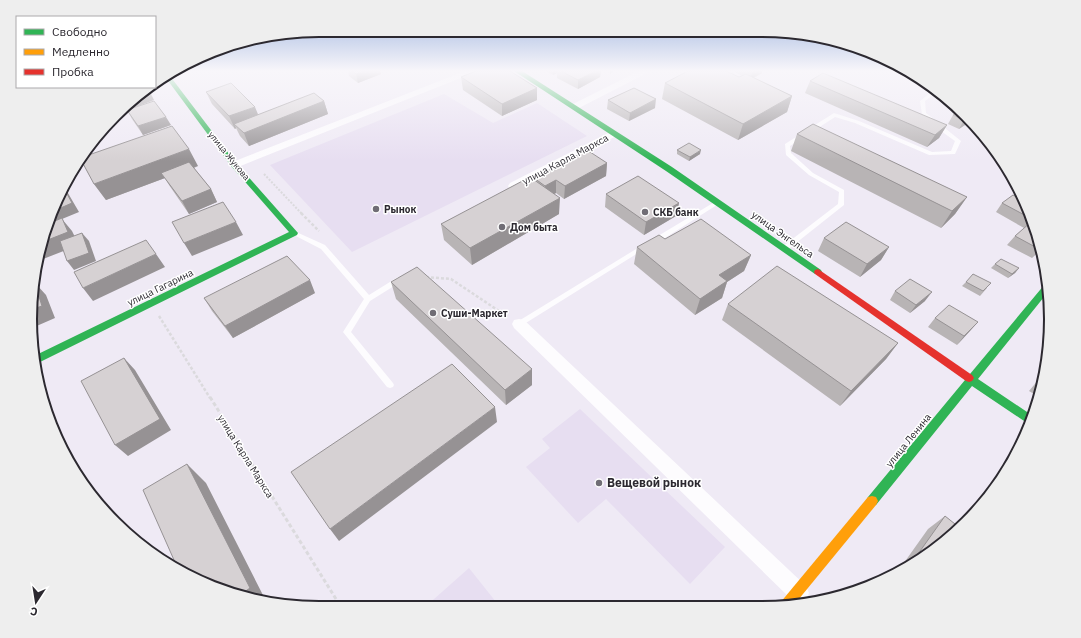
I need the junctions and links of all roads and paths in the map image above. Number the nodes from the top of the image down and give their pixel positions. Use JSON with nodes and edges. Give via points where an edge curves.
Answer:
{"nodes":[{"id":1,"x":186,"y":101,"type":"edge"},
{"id":2,"x":400,"y":101,"type":"edge"},
{"id":3,"x":564,"y":101,"type":"edge"},
{"id":4,"x":587,"y":101,"type":"edge"},
{"id":5,"x":922,"y":101,"type":"edge"},
{"id":6,"x":574,"y":107,"type":"junction"},
{"id":7,"x":614,"y":134,"type":"junction"},
{"id":8,"x":250,"y":159,"type":"junction"},
{"id":9,"x":234,"y":165,"type":"junction"},
{"id":10,"x":501,"y":193,"type":"edge"},
{"id":11,"x":718,"y":202,"type":"junction"},
{"id":12,"x":294,"y":232,"type":"junction"},
{"id":13,"x":323,"y":247,"type":"junction"},
{"id":14,"x":784,"y":249,"type":"junction"},
{"id":15,"x":404,"y":276,"type":"joint"},
{"id":16,"x":1043,"y":293,"type":"edge"},
{"id":17,"x":368,"y":299,"type":"junction"},
{"id":18,"x":151,"y":304,"type":"junction"},
{"id":19,"x":519,"y":324,"type":"junction"},
{"id":20,"x":39,"y":358,"type":"edge"},
{"id":21,"x":972,"y":380,"type":"junction"},
{"id":22,"x":390,"y":385,"type":"dead end"},
{"id":23,"x":1026,"y":417,"type":"edge"},
{"id":24,"x":803,"y":597,"type":"edge"},
{"id":25,"x":337,"y":601,"type":"edge"}],
"edges":[{"from":1,"to":9,"type":"main road","name":"улица Жукова"},
{"from":2,"to":8,"type":"street"},
{"from":3,"to":6,"type":"main road","name":"улица Энгельса"},
{"from":4,"to":6,"type":"street"},
{"from":5,"to":14,"type":"lane","via":[[924,112],[942,130],[958,141],[953,153],[931,154],[857,122],[834,115],[787,145],[788,154],[811,174],[842,191],[841,205]]},
{"from":6,"to":7,"type":"main road","name":"улица Энгельса"},
{"from":7,"to":10,"type":"street","name":"улица Карла Маркса"},
{"from":7,"to":11,"type":"main road","name":"улица Энгельса"},
{"from":8,"to":9,"type":"street"},
{"from":8,"to":13,"type":"path","via":[[330,243]]},
{"from":9,"to":12,"type":"main road","name":"улица Жукова"},
{"from":11,"to":14,"type":"main road","name":"улица Энгельса"},
{"from":11,"to":19,"type":"lane"},
{"from":12,"to":13,"type":"lane"},
{"from":12,"to":18,"type":"main road","name":"улица Гагарина"},
{"from":13,"to":17,"type":"lane"},
{"from":14,"to":21,"type":"main road","name":"улица Энгельса"},
{"from":15,"to":17,"type":"lane"},
{"from":15,"to":19,"type":"path","via":[[451,279]]},
{"from":16,"to":21,"type":"main road","name":"улица Ленина"},
{"from":17,"to":22,"type":"lane","via":[[347,332]]},
{"from":18,"to":20,"type":"main road","name":"улица Гагарина"},
{"from":18,"to":25,"type":"path","name":"улица Карла Маркса"},
{"from":19,"to":24,"type":"street"},
{"from":21,"to":23,"type":"main road","name":"улица Энгельса"},
{"from":21,"to":24,"type":"main road","name":"улица Ленина"}]}
